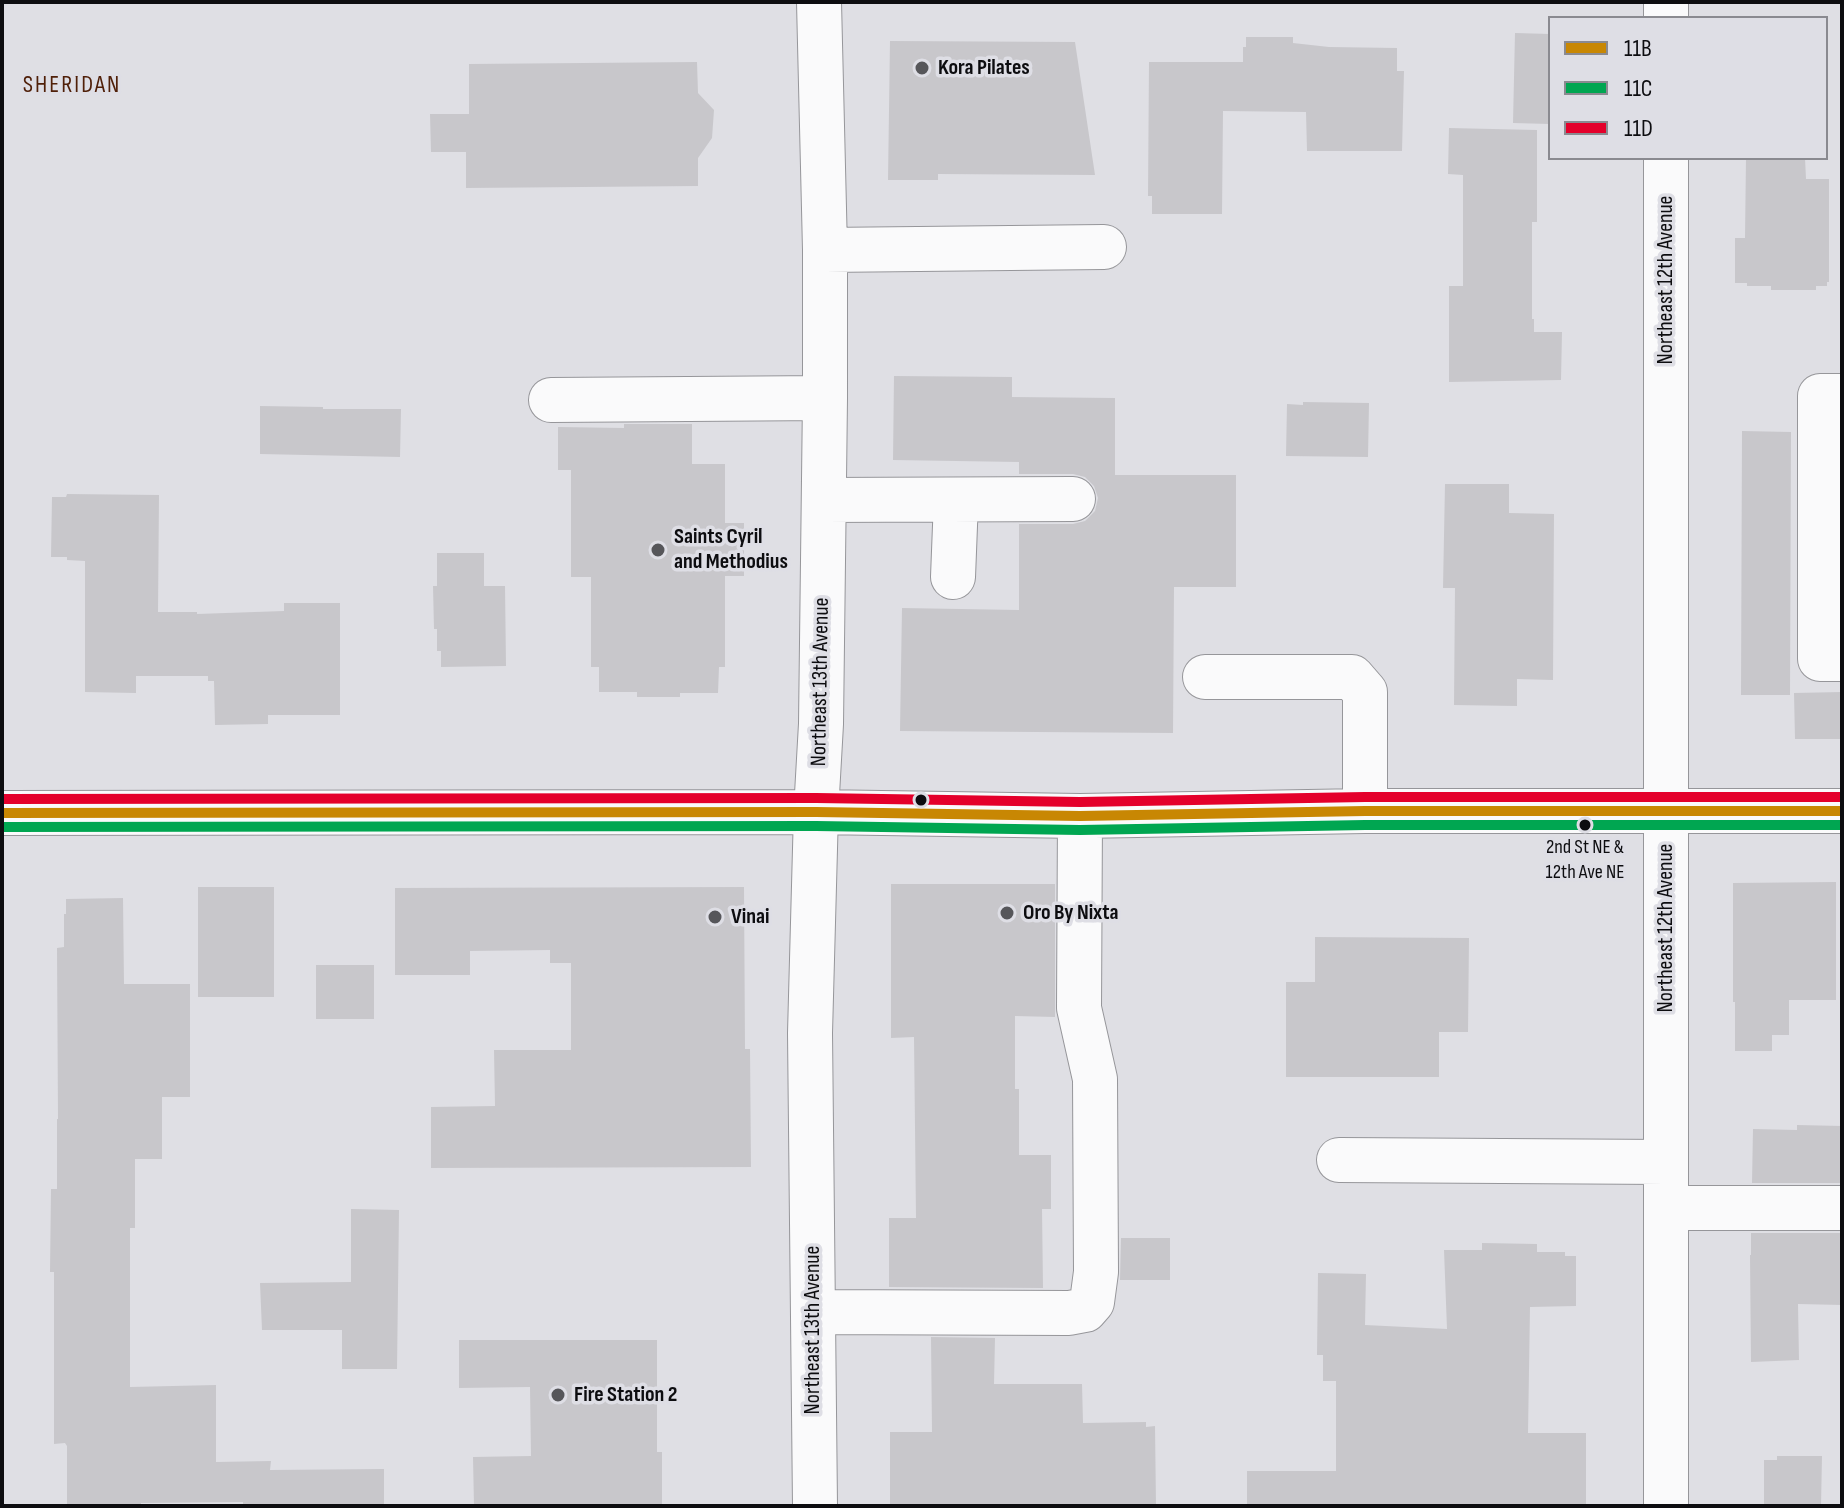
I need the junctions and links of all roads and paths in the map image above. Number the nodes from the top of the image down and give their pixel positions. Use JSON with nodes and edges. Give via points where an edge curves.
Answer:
{"nodes":[{"id":1,"x":819,"y":2,"type":"edge"},
{"id":2,"x":1666,"y":160,"type":"edge"},
{"id":3,"x":1104,"y":247,"type":"dead end"},
{"id":4,"x":825,"y":250,"type":"junction"},
{"id":5,"x":1842,"y":396,"type":"edge"},
{"id":6,"x":825,"y":398,"type":"junction"},
{"id":7,"x":551,"y":400,"type":"dead end"},
{"id":8,"x":1073,"y":499,"type":"dead end"},
{"id":9,"x":824,"y":500,"type":"junction"},
{"id":10,"x":956,"y":500,"type":"junction"},
{"id":11,"x":953,"y":577,"type":"dead end"},
{"id":12,"x":1842,"y":659,"type":"edge"},
{"id":13,"x":1205,"y":677,"type":"dead end"},
{"id":14,"x":1365,"y":811,"type":"junction"},
{"id":15,"x":1666,"y":811,"type":"junction"},
{"id":16,"x":1842,"y":811,"type":"edge"},
{"id":17,"x":816,"y":812,"type":"junction"},
{"id":18,"x":2,"y":813,"type":"edge"},
{"id":19,"x":1080,"y":816,"type":"junction"},
{"id":20,"x":1339,"y":1160,"type":"dead end"},
{"id":21,"x":1666,"y":1162,"type":"junction"},
{"id":22,"x":1666,"y":1208,"type":"junction"},
{"id":23,"x":1842,"y":1208,"type":"edge"},
{"id":24,"x":813,"y":1312,"type":"junction"},
{"id":25,"x":815,"y":1506,"type":"edge"},
{"id":26,"x":1666,"y":1506,"type":"edge"}],
"edges":[{"from":1,"to":4,"type":"street","name":"Northeast 13th Avenue"},
{"from":2,"to":15,"type":"street","name":"Northeast 12th Avenue"},
{"from":3,"to":4,"type":"street"},
{"from":4,"to":6,"type":"street","name":"Northeast 13th Avenue"},
{"from":5,"to":12,"type":"street","via":[[1820,396],[1820,659]]},
{"from":6,"to":7,"type":"street"},
{"from":6,"to":9,"type":"street","name":"Northeast 13th Avenue"},
{"from":8,"to":10,"type":"street"},
{"from":9,"to":10,"type":"street"},
{"from":9,"to":17,"type":"street","name":"Northeast 13th Avenue"},
{"from":10,"to":11,"type":"street"},
{"from":13,"to":14,"type":"street","via":[[1352,677],[1365,692]]},
{"from":14,"to":15,"type":"street"},
{"from":14,"to":19,"type":"street"},
{"from":15,"to":16,"type":"street"},
{"from":15,"to":21,"type":"street","name":"Northeast 12th Avenue"},
{"from":17,"to":18,"type":"street"},
{"from":17,"to":19,"type":"street"},
{"from":17,"to":24,"type":"street","name":"Northeast 13th Avenue","via":[[810,1033]]},
{"from":19,"to":24,"type":"street","via":[[1079,1008],[1095,1079],[1092,1302],[1085,1310],[1069,1313]]},
{"from":20,"to":21,"type":"street"},
{"from":21,"to":22,"type":"street","name":"Northeast 12th Avenue"},
{"from":22,"to":23,"type":"street"},
{"from":22,"to":26,"type":"street","name":"Northeast 12th Avenue"},
{"from":24,"to":25,"type":"street","name":"Northeast 13th Avenue"}]}
